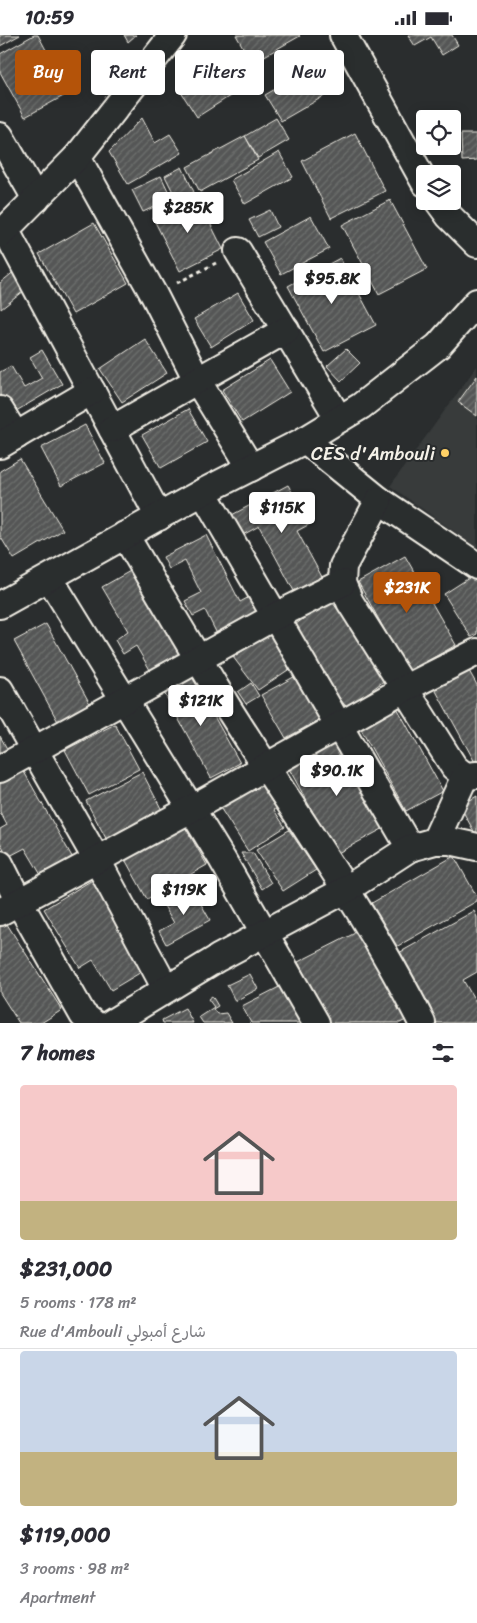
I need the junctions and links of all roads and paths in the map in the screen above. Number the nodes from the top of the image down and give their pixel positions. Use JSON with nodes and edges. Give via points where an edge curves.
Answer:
{"nodes":[{"id":1,"x":173,"y":35,"type":"edge"},
{"id":2,"x":343,"y":35,"type":"edge"},
{"id":3,"x":0,"y":136,"type":"edge"},
{"id":4,"x":78,"y":157,"type":"junction"},
{"id":5,"x":416,"y":167,"type":"edge"},
{"id":6,"x":36,"y":199,"type":"junction"},
{"id":7,"x":445,"y":210,"type":"edge"},
{"id":8,"x":3,"y":232,"type":"edge"},
{"id":9,"x":477,"y":244,"type":"edge"},
{"id":10,"x":238,"y":251,"type":"joint"},
{"id":11,"x":154,"y":295,"type":"junction"},
{"id":12,"x":477,"y":302,"type":"edge"},
{"id":13,"x":286,"y":330,"type":"junction"},
{"id":14,"x":198,"y":380,"type":"junction"},
{"id":15,"x":92,"y":391,"type":"junction"},
{"id":16,"x":0,"y":410,"type":"edge"},
{"id":17,"x":339,"y":419,"type":"junction"},
{"id":18,"x":112,"y":429,"type":"junction"},
{"id":19,"x":305,"y":440,"type":"junction"},
{"id":20,"x":8,"y":441,"type":"edge"},
{"id":21,"x":250,"y":467,"type":"junction"},
{"id":22,"x":203,"y":493,"type":"junction"},
{"id":23,"x":379,"y":500,"type":"junction"},
{"id":24,"x":159,"y":517,"type":"junction"},
{"id":25,"x":125,"y":535,"type":"junction"},
{"id":26,"x":477,"y":566,"type":"edge"},
{"id":27,"x":50,"y":579,"type":"junction"},
{"id":28,"x":342,"y":583,"type":"junction"},
{"id":29,"x":3,"y":596,"type":"edge"},
{"id":30,"x":274,"y":617,"type":"junction"},
{"id":31,"x":477,"y":652,"type":"edge"},
{"id":32,"x":199,"y":659,"type":"junction"},
{"id":33,"x":404,"y":689,"type":"junction"},
{"id":34,"x":0,"y":690,"type":"edge"},
{"id":35,"x":124,"y":702,"type":"junction"},
{"id":36,"x":340,"y":727,"type":"junction"},
{"id":37,"x":35,"y":751,"type":"junction"},
{"id":38,"x":266,"y":767,"type":"junction"},
{"id":39,"x":0,"y":769,"type":"edge"},
{"id":40,"x":471,"y":775,"type":"edge"},
{"id":41,"x":191,"y":809,"type":"junction"},
{"id":42,"x":435,"y":841,"type":"junction"},
{"id":43,"x":477,"y":847,"type":"edge"},
{"id":44,"x":410,"y":848,"type":"junction"},
{"id":45,"x":97,"y":860,"type":"junction"},
{"id":46,"x":0,"y":863,"type":"edge"},
{"id":47,"x":347,"y":889,"type":"junction"},
{"id":48,"x":9,"y":907,"type":"edge"},
{"id":49,"x":264,"y":933,"type":"junction"},
{"id":50,"x":166,"y":989,"type":"junction"},
{"id":51,"x":128,"y":1019,"type":"edge"},
{"id":52,"x":81,"y":1020,"type":"edge"},
{"id":53,"x":316,"y":1023,"type":"edge"},
{"id":54,"x":422,"y":1023,"type":"edge"}],
"edges":[{"from":1,"to":4,"type":"street"},
{"from":2,"to":5,"type":"street"},
{"from":3,"to":6,"type":"street"},
{"from":4,"to":6,"type":"street"},
{"from":4,"to":11,"type":"street"},
{"from":6,"to":8,"type":"street"},
{"from":7,"to":9,"type":"street"},
{"from":8,"to":15,"type":"street"},
{"from":10,"to":11,"type":"path"},
{"from":10,"to":13,"type":"street"},
{"from":11,"to":14,"type":"street"},
{"from":12,"to":17,"type":"street","via":[[438,346],[361,406]]},
{"from":13,"to":14,"type":"street"},
{"from":13,"to":17,"type":"street"},
{"from":14,"to":18,"type":"street"},
{"from":14,"to":21,"type":"street"},
{"from":15,"to":18,"type":"street"},
{"from":15,"to":20,"type":"street"},
{"from":16,"to":20,"type":"street"},
{"from":17,"to":19,"type":"street"},
{"from":18,"to":24,"type":"street"},
{"from":19,"to":21,"type":"street"},
{"from":19,"to":23,"type":"street"},
{"from":21,"to":22,"type":"street"},
{"from":22,"to":24,"type":"street"},
{"from":22,"to":30,"type":"street"},
{"from":23,"to":26,"type":"street"},
{"from":23,"to":28,"type":"street","via":[[342,566]]},
{"from":24,"to":25,"type":"street"},
{"from":25,"to":27,"type":"street"},
{"from":25,"to":32,"type":"street"},
{"from":27,"to":29,"type":"street"},
{"from":27,"to":35,"type":"street"},
{"from":28,"to":30,"type":"street"},
{"from":28,"to":33,"type":"street","via":[[350,602]]},
{"from":30,"to":32,"type":"street"},
{"from":30,"to":36,"type":"street"},
{"from":31,"to":33,"type":"street"},
{"from":32,"to":35,"type":"street"},
{"from":32,"to":38,"type":"street"},
{"from":33,"to":36,"type":"street"},
{"from":33,"to":40,"type":"street","via":[[449,759]]},
{"from":34,"to":37,"type":"street"},
{"from":35,"to":37,"type":"street"},
{"from":35,"to":41,"type":"street"},
{"from":36,"to":38,"type":"street"},
{"from":36,"to":44,"type":"street"},
{"from":37,"to":39,"type":"street"},
{"from":37,"to":45,"type":"street"},
{"from":38,"to":41,"type":"street"},
{"from":38,"to":47,"type":"street"},
{"from":40,"to":42,"type":"street"},
{"from":41,"to":45,"type":"street"},
{"from":41,"to":49,"type":"street"},
{"from":42,"to":43,"type":"street"},
{"from":42,"to":44,"type":"street"},
{"from":44,"to":47,"type":"street"},
{"from":45,"to":48,"type":"street"},
{"from":45,"to":50,"type":"street"},
{"from":46,"to":48,"type":"street"},
{"from":47,"to":49,"type":"street"},
{"from":47,"to":54,"type":"street"},
{"from":48,"to":52,"type":"street"},
{"from":49,"to":50,"type":"street"},
{"from":49,"to":53,"type":"street"},
{"from":50,"to":51,"type":"street"}]}
